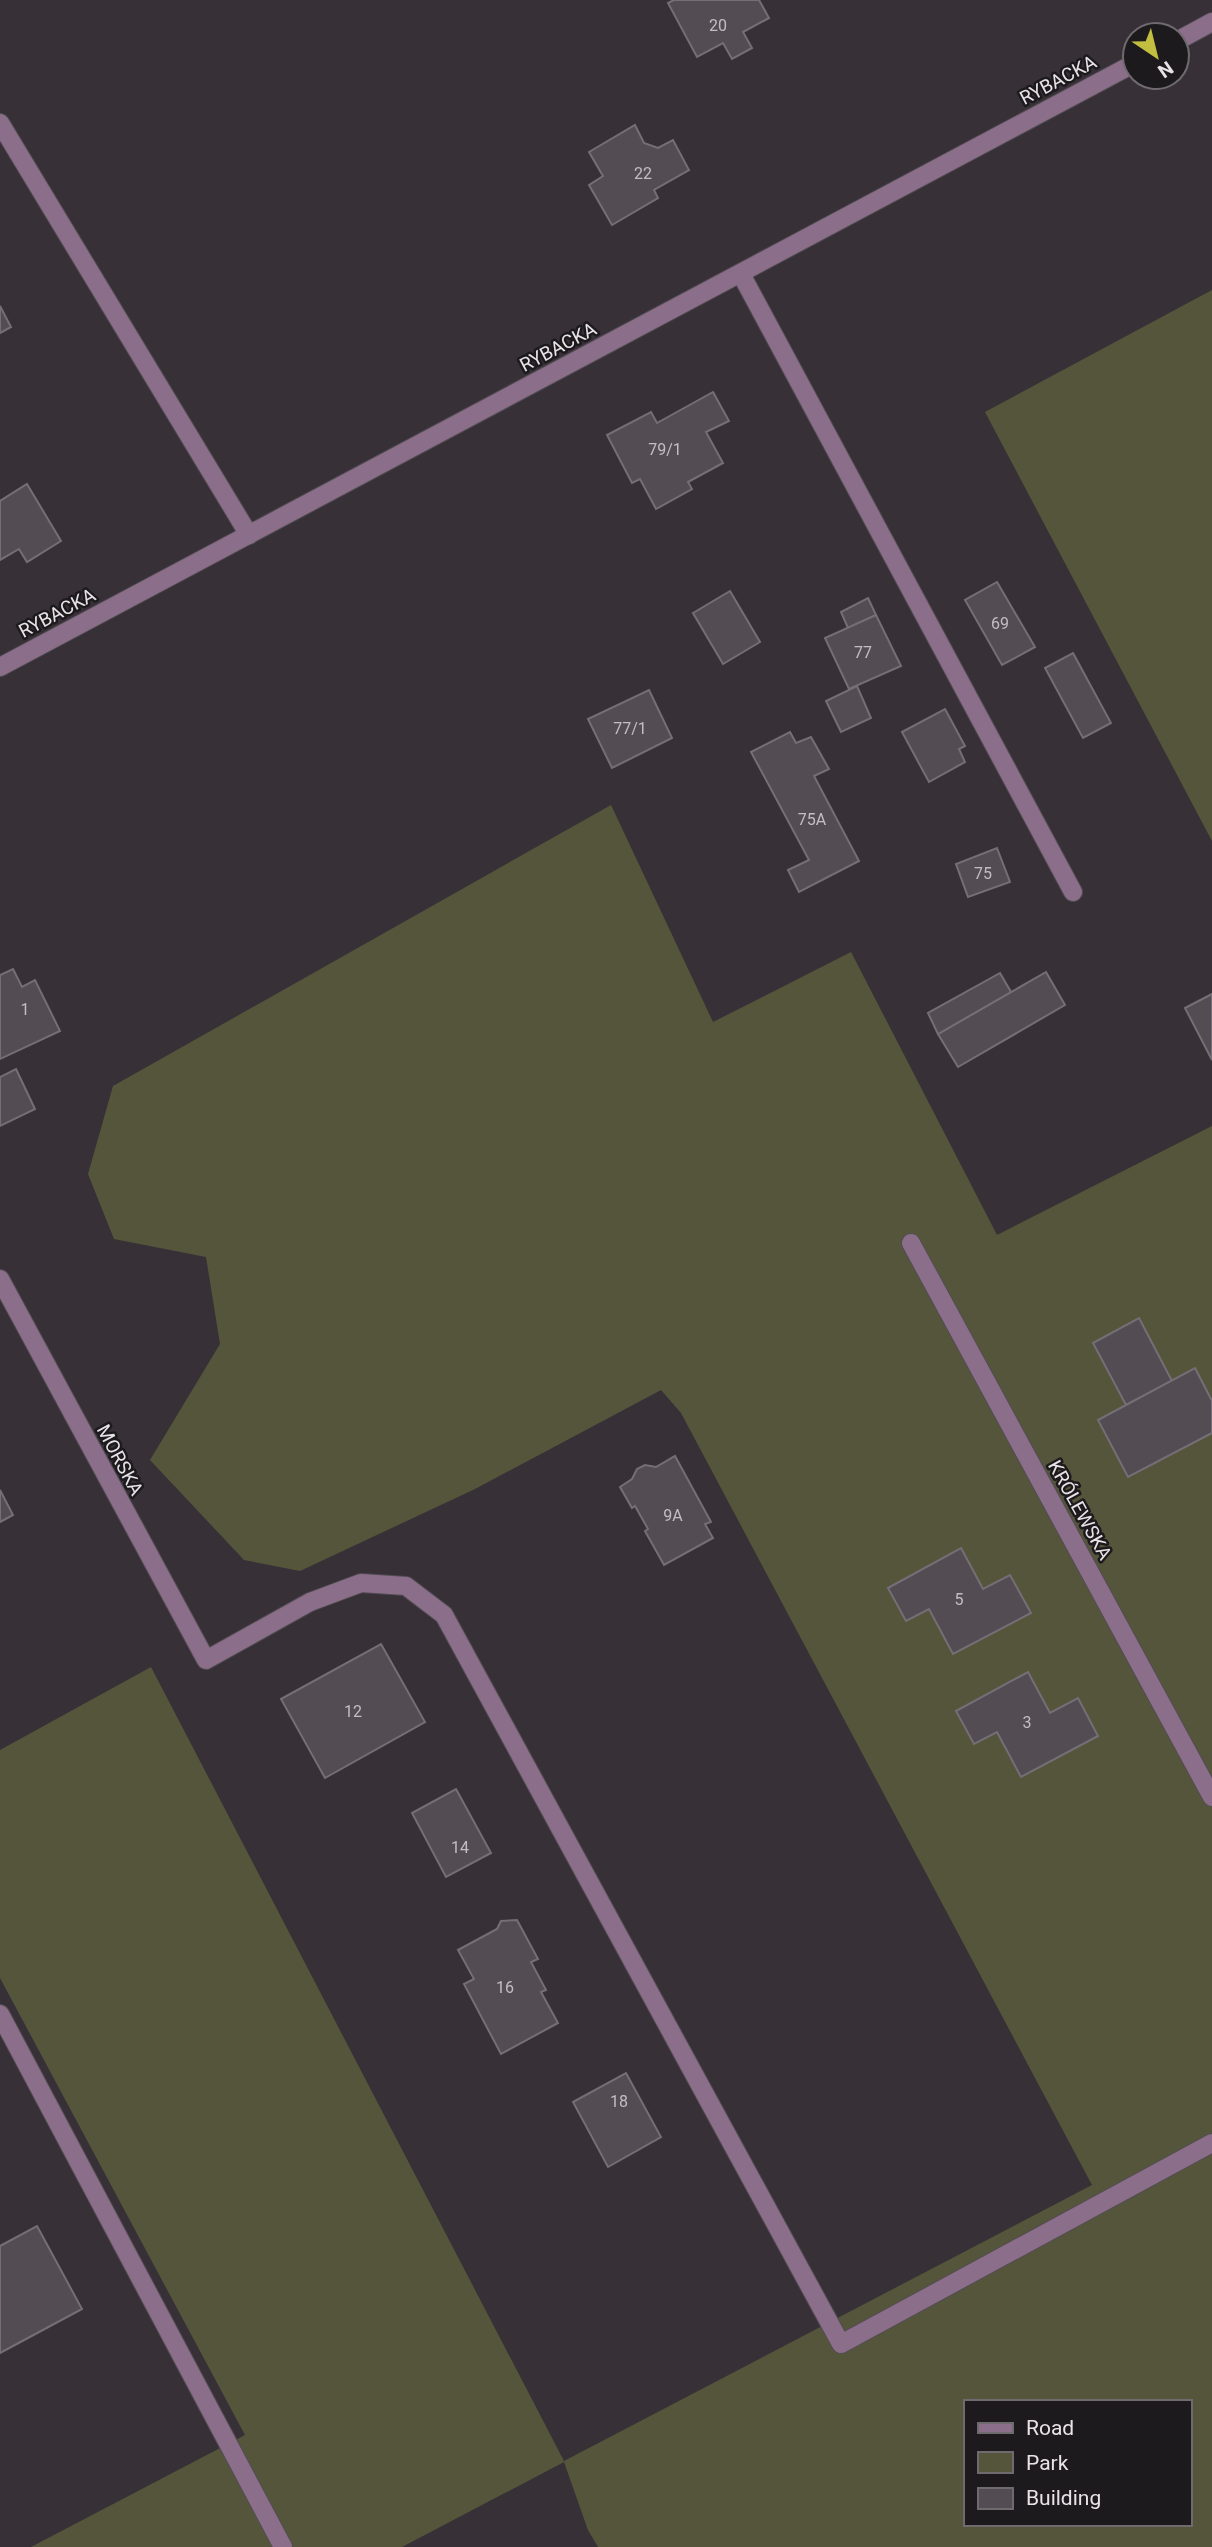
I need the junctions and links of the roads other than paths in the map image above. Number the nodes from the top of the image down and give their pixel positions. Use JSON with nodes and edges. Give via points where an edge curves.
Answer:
{"nodes":[{"id":1,"x":1212,"y":22,"type":"edge"},
{"id":2,"x":1191,"y":33,"type":"edge"},
{"id":3,"x":1121,"y":70,"type":"edge"},
{"id":4,"x":0,"y":123,"type":"edge"},
{"id":5,"x":741,"y":274,"type":"junction"},
{"id":6,"x":248,"y":535,"type":"junction"},
{"id":7,"x":0,"y":667,"type":"edge"},
{"id":8,"x":1073,"y":892,"type":"dead end"},
{"id":9,"x":911,"y":1243,"type":"dead end"},
{"id":10,"x":0,"y":1279,"type":"edge"},
{"id":11,"x":1212,"y":1797,"type":"edge"},
{"id":12,"x":0,"y":2014,"type":"edge"},
{"id":13,"x":1212,"y":2143,"type":"edge"},
{"id":14,"x":283,"y":2547,"type":"edge"}],
"edges":[{"from":1,"to":2,"type":"street"},
{"from":3,"to":5,"type":"street","name":"RYBACKA"},
{"from":4,"to":6,"type":"street"},
{"from":5,"to":6,"type":"street","name":"RYBACKA"},
{"from":5,"to":8,"type":"street"},
{"from":6,"to":7,"type":"street","name":"RYBACKA"},
{"from":9,"to":11,"type":"street","name":"KRÓLEWSKA"},
{"from":10,"to":13,"type":"street","name":"MORSKA","via":[[206,1660],[310,1602],[361,1583],[406,1586],[444,1615],[841,2344]]},
{"from":12,"to":14,"type":"street"}]}
